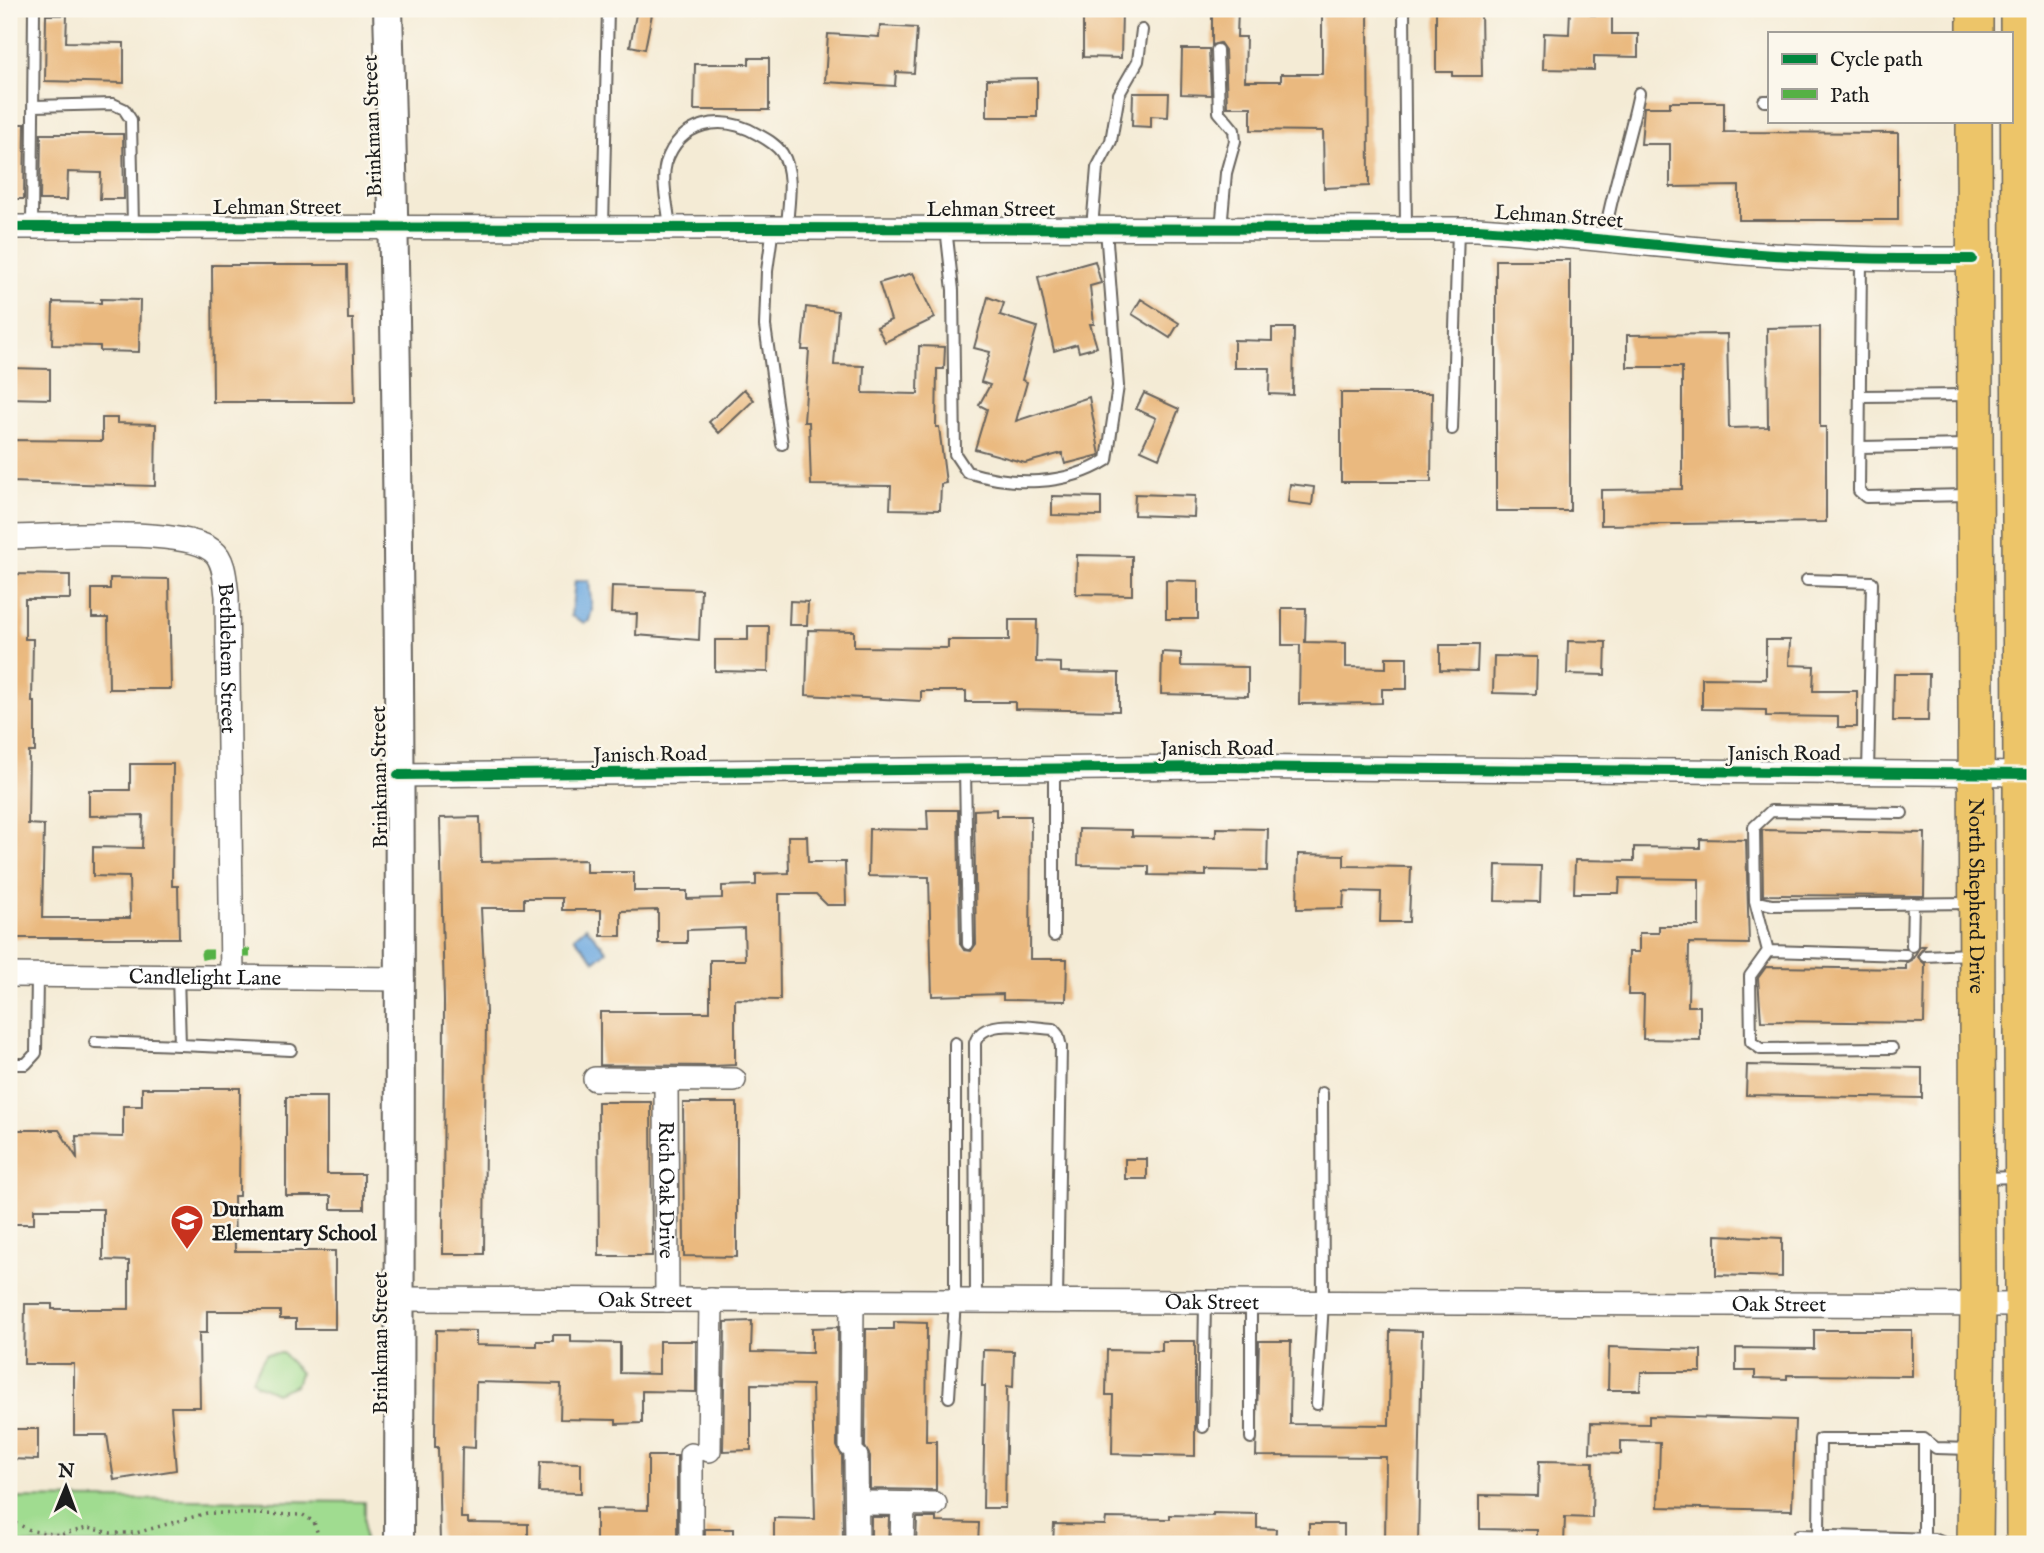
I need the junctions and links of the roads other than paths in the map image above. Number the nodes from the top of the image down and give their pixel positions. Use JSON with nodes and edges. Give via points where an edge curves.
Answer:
{"nodes":[{"id":1,"x":34,"y":9,"type":"edge"},
{"id":2,"x":388,"y":9,"type":"edge"},
{"id":3,"x":608,"y":9,"type":"edge"},
{"id":4,"x":1405,"y":9,"type":"edge"},
{"id":5,"x":1975,"y":9,"type":"edge"},
{"id":6,"x":2018,"y":9,"type":"edge"},
{"id":7,"x":1142,"y":30,"type":"dead end"},
{"id":8,"x":1975,"y":32,"type":"edge"},
{"id":9,"x":1217,"y":50,"type":"dead end"},
{"id":10,"x":1639,"y":93,"type":"dead end"},
{"id":11,"x":34,"y":106,"type":"junction"},
{"id":12,"x":1974,"y":122,"type":"edge"},
{"id":13,"x":394,"y":226,"type":"junction"},
{"id":14,"x":603,"y":226,"type":"junction"},
{"id":15,"x":9,"y":227,"type":"edge"},
{"id":16,"x":32,"y":227,"type":"junction"},
{"id":17,"x":133,"y":227,"type":"junction"},
{"id":18,"x":670,"y":227,"type":"junction"},
{"id":19,"x":780,"y":227,"type":"junction"},
{"id":20,"x":946,"y":228,"type":"junction"},
{"id":21,"x":1099,"y":228,"type":"junction"},
{"id":22,"x":1221,"y":229,"type":"junction"},
{"id":23,"x":1406,"y":229,"type":"junction"},
{"id":24,"x":1458,"y":229,"type":"junction"},
{"id":25,"x":2028,"y":234,"type":"edge"},
{"id":26,"x":1604,"y":238,"type":"junction"},
{"id":27,"x":1861,"y":259,"type":"junction"},
{"id":28,"x":1972,"y":260,"type":"junction"},
{"id":29,"x":1975,"y":395,"type":"junction"},
{"id":30,"x":1860,"y":396,"type":"junction"},
{"id":31,"x":1452,"y":429,"type":"dead end"},
{"id":32,"x":782,"y":444,"type":"dead end"},
{"id":33,"x":1976,"y":445,"type":"junction"},
{"id":34,"x":1860,"y":447,"type":"junction"},
{"id":35,"x":1976,"y":495,"type":"junction"},
{"id":36,"x":2028,"y":513,"type":"edge"},
{"id":37,"x":9,"y":537,"type":"edge"},
{"id":38,"x":1807,"y":580,"type":"dead end"},
{"id":39,"x":965,"y":769,"type":"junction"},
{"id":40,"x":1054,"y":769,"type":"junction"},
{"id":41,"x":1868,"y":773,"type":"junction"},
{"id":42,"x":1976,"y":774,"type":"junction"},
{"id":43,"x":2028,"y":774,"type":"edge"},
{"id":44,"x":398,"y":775,"type":"junction"},
{"id":45,"x":1902,"y":813,"type":"dead end"},
{"id":46,"x":2028,"y":835,"type":"edge"},
{"id":47,"x":1755,"y":901,"type":"junction"},
{"id":48,"x":1977,"y":903,"type":"junction"},
{"id":49,"x":1913,"y":904,"type":"junction"},
{"id":50,"x":1054,"y":936,"type":"dead end"},
{"id":51,"x":968,"y":944,"type":"dead end"},
{"id":52,"x":1768,"y":951,"type":"junction"},
{"id":53,"x":1977,"y":954,"type":"junction"},
{"id":54,"x":1925,"y":956,"type":"dead end"},
{"id":55,"x":9,"y":975,"type":"edge"},
{"id":56,"x":37,"y":975,"type":"junction"},
{"id":57,"x":178,"y":975,"type":"junction"},
{"id":58,"x":233,"y":976,"type":"junction"},
{"id":59,"x":402,"y":979,"type":"junction"},
{"id":60,"x":95,"y":1042,"type":"dead end"},
{"id":61,"x":955,"y":1043,"type":"dead end"},
{"id":62,"x":180,"y":1045,"type":"junction"},
{"id":63,"x":1892,"y":1048,"type":"dead end"},
{"id":64,"x":291,"y":1050,"type":"dead end"},
{"id":65,"x":9,"y":1064,"type":"edge"},
{"id":66,"x":595,"y":1079,"type":"dead end"},
{"id":67,"x":666,"y":1080,"type":"junction"},
{"id":68,"x":734,"y":1080,"type":"dead end"},
{"id":69,"x":1322,"y":1093,"type":"dead end"},
{"id":70,"x":2029,"y":1177,"type":"edge"},
{"id":71,"x":1978,"y":1178,"type":"junction"},
{"id":72,"x":400,"y":1299,"type":"junction"},
{"id":73,"x":667,"y":1300,"type":"junction"},
{"id":74,"x":711,"y":1300,"type":"junction"},
{"id":75,"x":852,"y":1300,"type":"junction"},
{"id":76,"x":965,"y":1300,"type":"junction"},
{"id":77,"x":1057,"y":1301,"type":"junction"},
{"id":78,"x":1205,"y":1302,"type":"junction"},
{"id":79,"x":1251,"y":1302,"type":"junction"},
{"id":80,"x":1323,"y":1302,"type":"junction"},
{"id":81,"x":1978,"y":1305,"type":"junction"},
{"id":82,"x":2029,"y":1305,"type":"edge"},
{"id":83,"x":949,"y":1397,"type":"dead end"},
{"id":84,"x":1317,"y":1404,"type":"dead end"},
{"id":85,"x":2030,"y":1422,"type":"edge"},
{"id":86,"x":1203,"y":1427,"type":"dead end"},
{"id":87,"x":1251,"y":1438,"type":"dead end"},
{"id":88,"x":1924,"y":1439,"type":"junction"},
{"id":89,"x":1977,"y":1449,"type":"junction"},
{"id":90,"x":868,"y":1503,"type":"dead end"},
{"id":91,"x":903,"y":1504,"type":"junction"},
{"id":92,"x":935,"y":1504,"type":"dead end"},
{"id":93,"x":2030,"y":1507,"type":"edge"},
{"id":94,"x":1819,"y":1535,"type":"junction"},
{"id":95,"x":1924,"y":1539,"type":"junction"},
{"id":96,"x":1863,"y":1540,"type":"edge"},
{"id":97,"x":399,"y":1544,"type":"edge"},
{"id":98,"x":691,"y":1544,"type":"edge"},
{"id":99,"x":857,"y":1544,"type":"edge"},
{"id":100,"x":902,"y":1544,"type":"edge"},
{"id":101,"x":1799,"y":1544,"type":"edge"},
{"id":102,"x":1975,"y":1544,"type":"edge"},
{"id":103,"x":2024,"y":1544,"type":"edge"}],
"edges":[{"from":1,"to":11,"type":"lane"},
{"from":2,"to":13,"type":"street","name":"Brinkman Street"},
{"from":3,"to":14,"type":"lane"},
{"from":4,"to":23,"type":"lane"},
{"from":5,"to":8,"type":"main road"},
{"from":6,"to":25,"type":"main road","name":"North Shepherd Drive"},
{"from":7,"to":21,"type":"lane","via":[[1139,61],[1119,94],[1111,141],[1097,168]]},
{"from":9,"to":22,"type":"lane","via":[[1219,112],[1234,130],[1235,141],[1226,173]]},
{"from":10,"to":26,"type":"lane"},
{"from":11,"to":16,"type":"lane"},
{"from":11,"to":17,"type":"lane","via":[[113,104],[124,109],[131,120]]},
{"from":12,"to":28,"type":"main road","name":"North Shepherd Drive"},
{"from":13,"to":14,"type":"street","name":"Lehman Street"},
{"from":13,"to":17,"type":"street","name":"Lehman Street"},
{"from":13,"to":44,"type":"street","name":"Brinkman Street"},
{"from":14,"to":18,"type":"street","name":"Lehman Street"},
{"from":15,"to":16,"type":"street","name":"Lehman Street"},
{"from":16,"to":17,"type":"street","name":"Lehman Street"},
{"from":18,"to":19,"type":"street","name":"Lehman Street"},
{"from":18,"to":19,"type":"lane","via":[[665,166],[669,156],[691,130],[728,121],[773,143],[782,154],[789,169]]},
{"from":19,"to":20,"type":"street","name":"Lehman Street"},
{"from":19,"to":32,"type":"lane","via":[[767,271],[765,326]]},
{"from":20,"to":21,"type":"street","name":"Lehman Street"},
{"from":20,"to":21,"type":"lane","via":[[954,314],[955,454],[967,472],[993,480],[1065,479],[1086,474],[1107,460],[1118,386]]},
{"from":21,"to":22,"type":"street","name":"Lehman Street"},
{"from":22,"to":23,"type":"street","name":"Lehman Street"},
{"from":23,"to":24,"type":"street","name":"Lehman Street"},
{"from":24,"to":26,"type":"street","name":"Lehman Street"},
{"from":24,"to":31,"type":"lane"},
{"from":25,"to":28,"type":"main road"},
{"from":25,"to":36,"type":"main road","name":"North Shepherd Drive"},
{"from":26,"to":27,"type":"street","name":"Lehman Street"},
{"from":27,"to":28,"type":"street","name":"Lehman Street"},
{"from":27,"to":30,"type":"lane"},
{"from":28,"to":29,"type":"main road","name":"North Shepherd Drive"},
{"from":29,"to":30,"type":"lane"},
{"from":29,"to":33,"type":"main road","name":"North Shepherd Drive"},
{"from":30,"to":34,"type":"lane"},
{"from":33,"to":34,"type":"lane"},
{"from":33,"to":35,"type":"main road","name":"North Shepherd Drive"},
{"from":34,"to":35,"type":"lane","via":[[1859,491],[1866,497]]},
{"from":35,"to":42,"type":"main road","name":"North Shepherd Drive"},
{"from":36,"to":43,"type":"main road","name":"North Shepherd Drive"},
{"from":37,"to":58,"type":"street","name":"Bethlehem Street","via":[[164,536],[195,540],[215,552],[224,570],[228,596]]},
{"from":38,"to":41,"type":"lane","via":[[1872,582]]},
{"from":39,"to":40,"type":"street","name":"Janisch Road"},
{"from":39,"to":44,"type":"street","name":"Janisch Road"},
{"from":39,"to":51,"type":"lane"},
{"from":40,"to":41,"type":"street","name":"Janisch Road"},
{"from":40,"to":50,"type":"lane"},
{"from":41,"to":42,"type":"street","name":"Janisch Road"},
{"from":42,"to":43,"type":"street","name":"Janisch Road"},
{"from":42,"to":48,"type":"main road","name":"North Shepherd Drive"},
{"from":43,"to":46,"type":"main road","name":"North Shepherd Drive"},
{"from":44,"to":59,"type":"street","name":"Brinkman Street"},
{"from":45,"to":47,"type":"lane","via":[[1771,811],[1754,827]]},
{"from":46,"to":70,"type":"main road","name":"North Shepherd Drive"},
{"from":47,"to":49,"type":"lane","via":[[1772,905]]},
{"from":47,"to":52,"type":"lane"},
{"from":48,"to":49,"type":"lane"},
{"from":48,"to":53,"type":"main road","name":"North Shepherd Drive"},
{"from":49,"to":52,"type":"lane","via":[[1909,950]]},
{"from":52,"to":63,"type":"lane","via":[[1750,976],[1751,1042],[1761,1049]]},
{"from":53,"to":54,"type":"lane"},
{"from":53,"to":71,"type":"main road","name":"North Shepherd Drive"},
{"from":55,"to":56,"type":"street","name":"Candlelight Lane"},
{"from":56,"to":57,"type":"street","name":"Candlelight Lane"},
{"from":56,"to":65,"type":"lane","via":[[36,1053],[26,1064]]},
{"from":57,"to":58,"type":"street","name":"Candlelight Lane"},
{"from":57,"to":62,"type":"lane"},
{"from":58,"to":59,"type":"street","name":"Candlelight Lane"},
{"from":59,"to":72,"type":"street","name":"Brinkman Street"},
{"from":60,"to":62,"type":"lane"},
{"from":61,"to":76,"type":"lane"},
{"from":62,"to":64,"type":"lane"},
{"from":66,"to":67,"type":"street"},
{"from":67,"to":68,"type":"street"},
{"from":67,"to":73,"type":"street","name":"Rich Oak Drive"},
{"from":69,"to":80,"type":"lane"},
{"from":70,"to":71,"type":"lane"},
{"from":70,"to":82,"type":"main road","name":"North Shepherd Drive"},
{"from":71,"to":81,"type":"main road","name":"North Shepherd Drive"},
{"from":72,"to":73,"type":"street","name":"Oak Street"},
{"from":72,"to":97,"type":"street","name":"Brinkman Street"},
{"from":73,"to":74,"type":"street","name":"Oak Street"},
{"from":74,"to":75,"type":"street","name":"Oak Street"},
{"from":74,"to":98,"type":"street"},
{"from":75,"to":76,"type":"street","name":"Oak Street"},
{"from":75,"to":99,"type":"street"},
{"from":76,"to":77,"type":"street","name":"Oak Street"},
{"from":76,"to":77,"type":"lane","via":[[975,1043],[986,1028],[1011,1027],[1053,1029],[1061,1047]]},
{"from":76,"to":83,"type":"lane"},
{"from":77,"to":78,"type":"street","name":"Oak Street"},
{"from":78,"to":79,"type":"street","name":"Oak Street"},
{"from":78,"to":86,"type":"lane"},
{"from":79,"to":80,"type":"street","name":"Oak Street"},
{"from":79,"to":87,"type":"lane"},
{"from":80,"to":81,"type":"street","name":"Oak Street"},
{"from":80,"to":84,"type":"lane"},
{"from":81,"to":82,"type":"street","name":"Oak Street"},
{"from":81,"to":89,"type":"main road","name":"North Shepherd Drive"},
{"from":82,"to":85,"type":"main road","name":"North Shepherd Drive"},
{"from":85,"to":93,"type":"main road","name":"North Shepherd Drive"},
{"from":88,"to":89,"type":"lane","via":[[1936,1448]]},
{"from":88,"to":94,"type":"lane","via":[[1820,1439]]},
{"from":88,"to":95,"type":"lane"},
{"from":89,"to":102,"type":"main road","name":"North Shepherd Drive"},
{"from":90,"to":91,"type":"street"},
{"from":91,"to":92,"type":"street"},
{"from":91,"to":100,"type":"street"},
{"from":93,"to":103,"type":"main road","name":"North Shepherd Drive"},
{"from":94,"to":96,"type":"lane"},
{"from":94,"to":101,"type":"lane","via":[[1799,1535]]},
{"from":95,"to":96,"type":"lane"},
{"from":95,"to":102,"type":"lane"}]}
